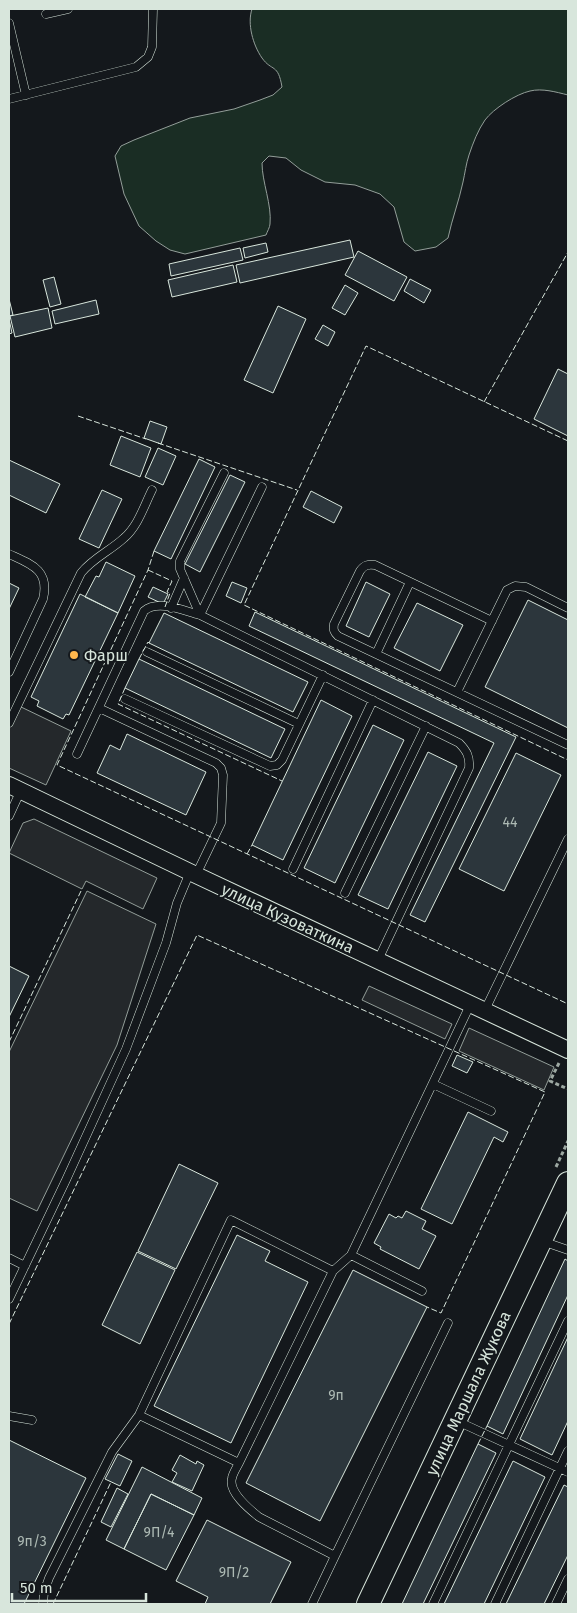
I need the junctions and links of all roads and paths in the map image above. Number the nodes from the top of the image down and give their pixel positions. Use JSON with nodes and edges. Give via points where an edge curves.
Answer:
{"nodes":[{"id":1,"x":68,"y":9,"type":"edge"},
{"id":2,"x":153,"y":9,"type":"edge"},
{"id":3,"x":46,"y":14,"type":"dead end"},
{"id":4,"x":9,"y":23,"type":"edge"},
{"id":5,"x":26,"y":95,"type":"junction"},
{"id":6,"x":9,"y":99,"type":"edge"},
{"id":7,"x":224,"y":473,"type":"dead end"},
{"id":8,"x":262,"y":487,"type":"dead end"},
{"id":9,"x":152,"y":490,"type":"dead end"},
{"id":10,"x":9,"y":554,"type":"edge"},
{"id":11,"x":184,"y":578,"type":"junction"},
{"id":12,"x":410,"y":582,"type":"junction"},
{"id":13,"x":171,"y":608,"type":"junction"},
{"id":14,"x":568,"y":608,"type":"edge"},
{"id":15,"x":200,"y":615,"type":"junction"},
{"id":16,"x":492,"y":621,"type":"junction"},
{"id":17,"x":147,"y":652,"type":"dead end"},
{"id":18,"x":376,"y":654,"type":"junction"},
{"id":19,"x":9,"y":672,"type":"edge"},
{"id":20,"x":323,"y":675,"type":"junction"},
{"id":21,"x":457,"y":692,"type":"junction"},
{"id":22,"x":125,"y":698,"type":"dead end"},
{"id":23,"x":373,"y":700,"type":"junction"},
{"id":24,"x":99,"y":708,"type":"junction"},
{"id":25,"x":9,"y":724,"type":"edge"},
{"id":26,"x":299,"y":724,"type":"junction"},
{"id":27,"x":426,"y":726,"type":"junction"},
{"id":28,"x":568,"y":745,"type":"edge"},
{"id":29,"x":78,"y":754,"type":"dead end"},
{"id":30,"x":15,"y":788,"type":"edge"},
{"id":31,"x":9,"y":816,"type":"edge"},
{"id":32,"x":568,"y":839,"type":"edge"},
{"id":33,"x":293,"y":869,"type":"dead end"},
{"id":34,"x":193,"y":874,"type":"junction"},
{"id":35,"x":345,"y":893,"type":"dead end"},
{"id":36,"x":378,"y":960,"type":"junction"},
{"id":37,"x":478,"y":1007,"type":"junction"},
{"id":38,"x":567,"y":1050,"type":"edge"},
{"id":39,"x":433,"y":1084,"type":"junction"},
{"id":40,"x":568,"y":1089,"type":"edge"},
{"id":41,"x":491,"y":1111,"type":"dead end"},
{"id":42,"x":568,"y":1182,"type":"edge"},
{"id":43,"x":540,"y":1240,"type":"junction"},
{"id":44,"x":568,"y":1250,"type":"edge"},
{"id":45,"x":351,"y":1255,"type":"junction"},
{"id":46,"x":9,"y":1258,"type":"edge"},
{"id":47,"x":25,"y":1266,"type":"junction"},
{"id":48,"x":333,"y":1271,"type":"junction"},
{"id":49,"x":422,"y":1291,"type":"dead end"},
{"id":50,"x":9,"y":1299,"type":"edge"},
{"id":51,"x":568,"y":1320,"type":"edge"},
{"id":52,"x":448,"y":1323,"type":"dead end"},
{"id":53,"x":139,"y":1414,"type":"junction"},
{"id":54,"x":9,"y":1416,"type":"edge"},
{"id":55,"x":32,"y":1420,"type":"dead end"},
{"id":56,"x":455,"y":1420,"type":"junction"},
{"id":57,"x":510,"y":1446,"type":"junction"},
{"id":58,"x":568,"y":1451,"type":"edge"},
{"id":59,"x":239,"y":1463,"type":"junction"},
{"id":60,"x":560,"y":1469,"type":"junction"},
{"id":61,"x":568,"y":1472,"type":"edge"},
{"id":62,"x":335,"y":1556,"type":"junction"},
{"id":63,"x":568,"y":1579,"type":"edge"},
{"id":64,"x":43,"y":1604,"type":"edge"},
{"id":65,"x":312,"y":1604,"type":"edge"},
{"id":66,"x":368,"y":1604,"type":"edge"},
{"id":67,"x":433,"y":1604,"type":"edge"},
{"id":68,"x":495,"y":1604,"type":"edge"},
{"id":69,"x":556,"y":1604,"type":"edge"}],
"edges":[{"from":1,"to":3,"type":"lane"},
{"from":2,"to":5,"type":"lane","via":[[152,47],[148,57],[136,67]]},
{"from":4,"to":5,"type":"lane"},
{"from":5,"to":6,"type":"lane"},
{"from":7,"to":11,"type":"lane","via":[[180,561]]},
{"from":8,"to":15,"type":"lane"},
{"from":9,"to":25,"type":"lane","via":[[134,528],[81,573]]},
{"from":10,"to":19,"type":"lane","via":[[35,567],[46,588]]},
{"from":11,"to":13,"type":"lane"},
{"from":11,"to":15,"type":"lane"},
{"from":12,"to":16,"type":"lane"},
{"from":12,"to":18,"type":"lane"},
{"from":12,"to":18,"type":"lane","via":[[375,565],[363,566],[334,624],[334,632],[338,636]]},
{"from":13,"to":15,"type":"lane"},
{"from":13,"to":24,"type":"lane","via":[[154,606],[144,612]]},
{"from":14,"to":16,"type":"lane","via":[[526,587],[515,586],[507,590]]},
{"from":15,"to":20,"type":"lane"},
{"from":16,"to":21,"type":"lane"},
{"from":17,"to":26,"type":"lane"},
{"from":18,"to":21,"type":"lane"},
{"from":20,"to":23,"type":"lane"},
{"from":20,"to":26,"type":"lane"},
{"from":21,"to":28,"type":"lane"},
{"from":22,"to":26,"type":"lane","via":[[270,766],[282,760]]},
{"from":23,"to":27,"type":"lane"},
{"from":23,"to":33,"type":"lane"},
{"from":24,"to":29,"type":"lane"},
{"from":24,"to":34,"type":"lane","via":[[221,768],[221,823]]},
{"from":27,"to":35,"type":"lane"},
{"from":27,"to":36,"type":"lane","via":[[467,751],[469,768]]},
{"from":30,"to":31,"type":"lane"},
{"from":30,"to":34,"type":"street","name":"улица Кузоваткина"},
{"from":32,"to":37,"type":"lane"},
{"from":34,"to":36,"type":"street","name":"улица Кузоваткина"},
{"from":34,"to":47,"type":"lane","via":[[177,903],[166,943],[126,1048]]},
{"from":36,"to":37,"type":"street","name":"улица Кузоваткина"},
{"from":37,"to":38,"type":"street","name":"улица Кузоваткина"},
{"from":37,"to":39,"type":"lane"},
{"from":38,"to":40,"type":"path","via":[[550,1081]]},
{"from":39,"to":41,"type":"lane"},
{"from":39,"to":45,"type":"lane"},
{"from":42,"to":43,"type":"main road","name":"улица Маршала Жукова"},
{"from":43,"to":44,"type":"lane"},
{"from":43,"to":56,"type":"main road","name":"улица Маршала Жукова"},
{"from":45,"to":48,"type":"lane"},
{"from":45,"to":49,"type":"lane"},
{"from":46,"to":47,"type":"lane"},
{"from":47,"to":50,"type":"lane"},
{"from":48,"to":53,"type":"lane","via":[[231,1220]]},
{"from":48,"to":59,"type":"lane"},
{"from":51,"to":57,"type":"lane"},
{"from":52,"to":62,"type":"lane"},
{"from":53,"to":59,"type":"lane"},
{"from":53,"to":64,"type":"lane","via":[[112,1452],[49,1578]]},
{"from":54,"to":55,"type":"lane"},
{"from":56,"to":57,"type":"lane"},
{"from":56,"to":66,"type":"main road","name":"улица Маршала Жукова"},
{"from":57,"to":60,"type":"lane"},
{"from":57,"to":67,"type":"lane"},
{"from":58,"to":60,"type":"lane"},
{"from":59,"to":62,"type":"lane","via":[[232,1486],[252,1511]]},
{"from":60,"to":61,"type":"lane"},
{"from":60,"to":68,"type":"lane"},
{"from":62,"to":65,"type":"lane"},
{"from":63,"to":69,"type":"lane"}]}
